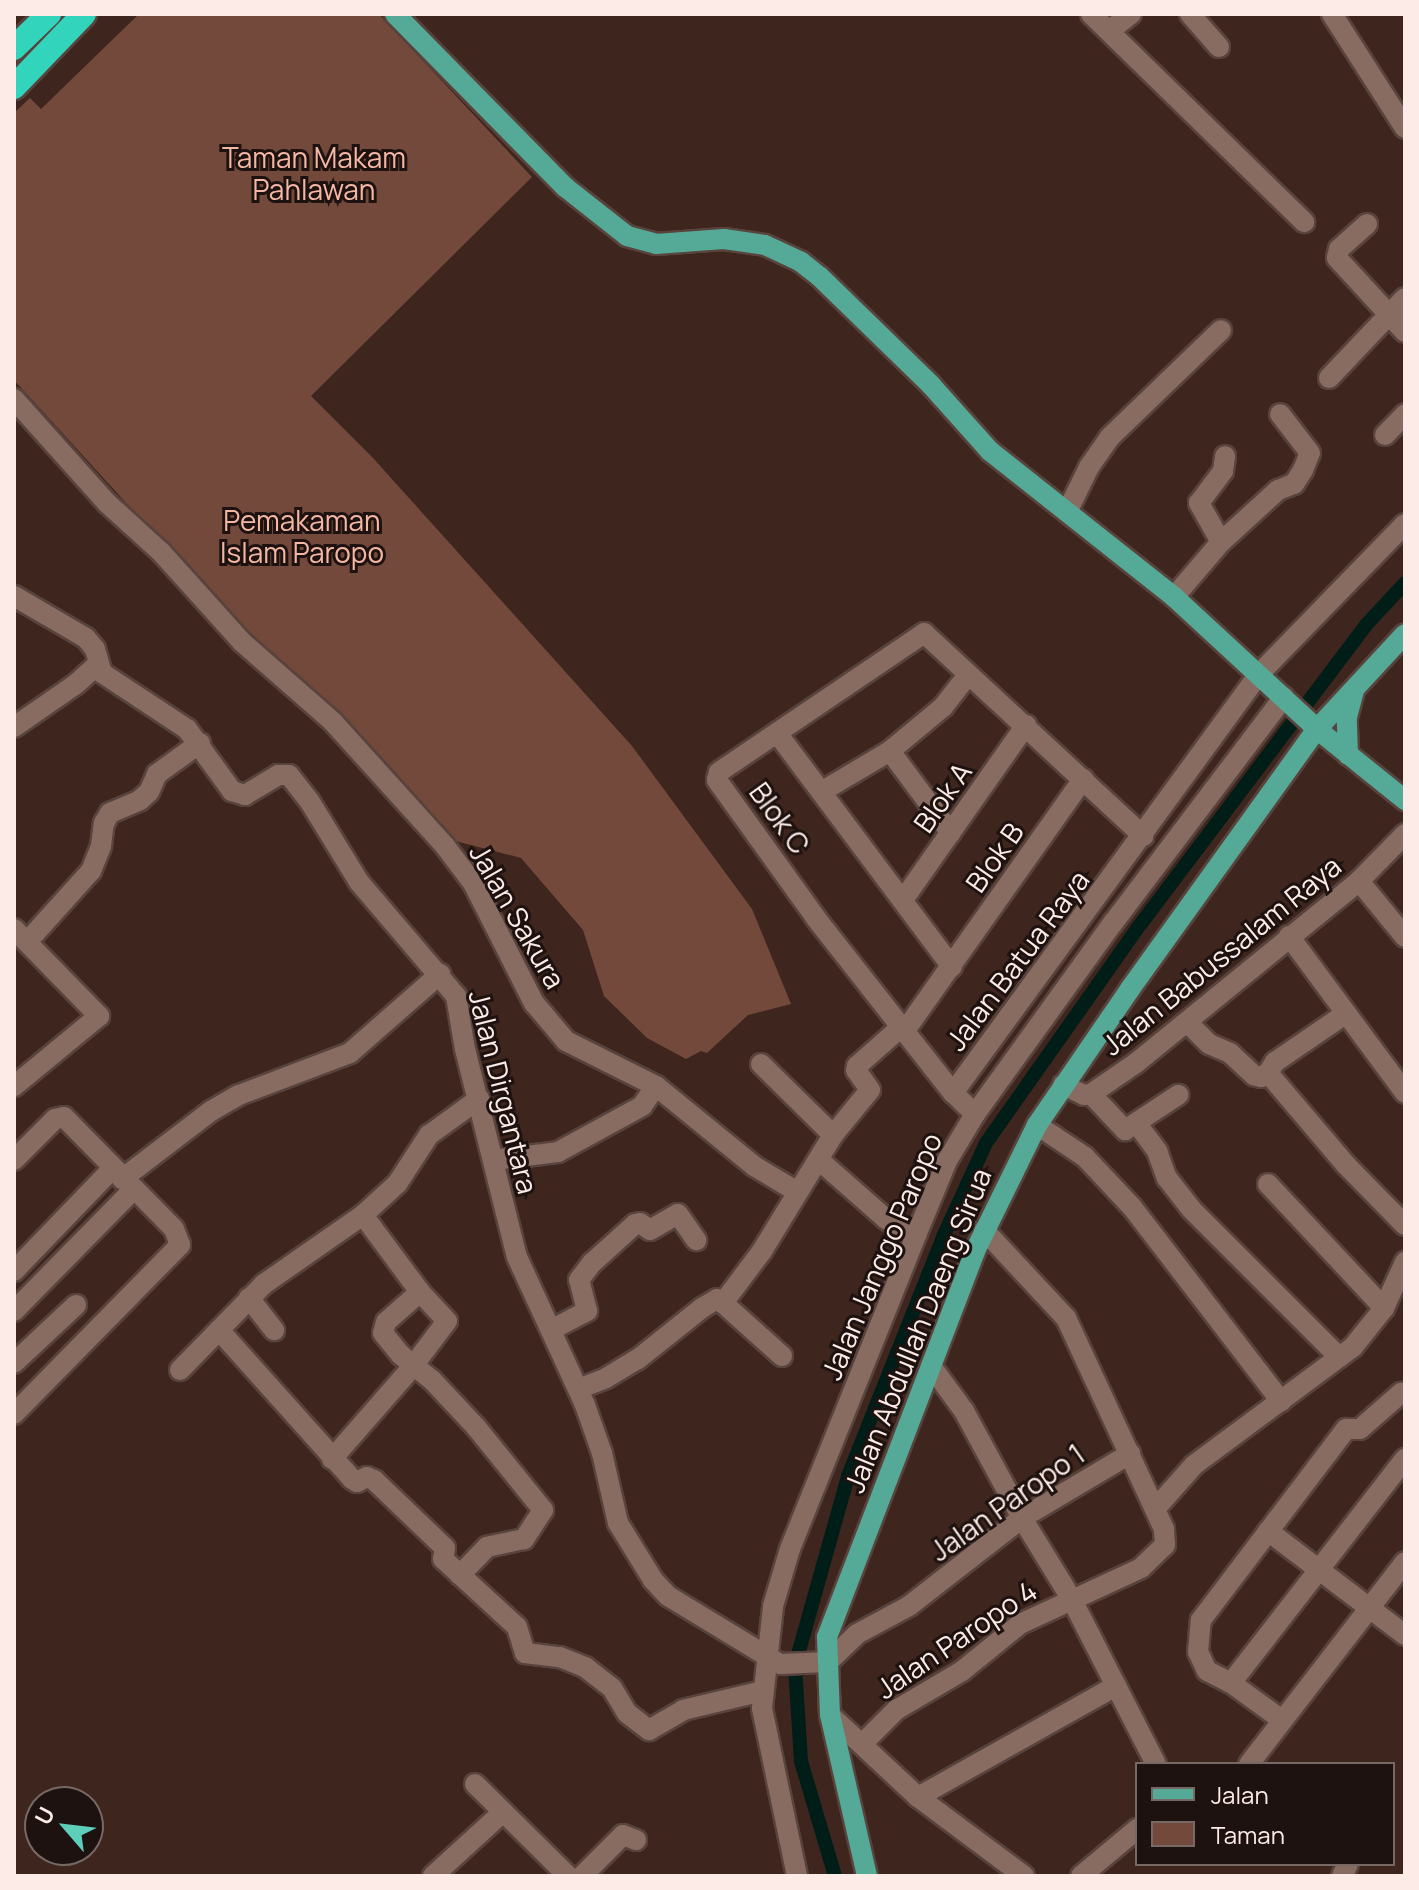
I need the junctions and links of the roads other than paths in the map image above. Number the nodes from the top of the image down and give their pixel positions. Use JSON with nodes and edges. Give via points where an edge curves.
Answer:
{"nodes":[{"id":1,"x":49,"y":14,"type":"edge"},
{"id":2,"x":84,"y":14,"type":"edge"},
{"id":3,"x":395,"y":14,"type":"edge"},
{"id":4,"x":1091,"y":14,"type":"edge"},
{"id":5,"x":1131,"y":14,"type":"edge"},
{"id":6,"x":1190,"y":14,"type":"edge"},
{"id":7,"x":1332,"y":14,"type":"edge"},
{"id":8,"x":1109,"y":31,"type":"junction"},
{"id":9,"x":1219,"y":47,"type":"dead end"},
{"id":10,"x":14,"y":48,"type":"edge"},
{"id":11,"x":14,"y":87,"type":"edge"},
{"id":12,"x":1399,"y":102,"type":"edge"},
{"id":13,"x":1405,"y":128,"type":"edge"},
{"id":14,"x":1304,"y":222,"type":"dead end"},
{"id":15,"x":1367,"y":224,"type":"dead end"},
{"id":16,"x":1405,"y":298,"type":"edge"},
{"id":17,"x":1389,"y":316,"type":"junction"},
{"id":18,"x":1221,"y":330,"type":"dead end"},
{"id":19,"x":1405,"y":332,"type":"edge"},
{"id":20,"x":1329,"y":378,"type":"dead end"},
{"id":21,"x":14,"y":399,"type":"edge"},
{"id":22,"x":1280,"y":414,"type":"dead end"},
{"id":23,"x":1405,"y":414,"type":"edge"},
{"id":24,"x":1385,"y":435,"type":"dead end"},
{"id":25,"x":1225,"y":456,"type":"dead end"},
{"id":26,"x":1067,"y":512,"type":"junction"},
{"id":27,"x":1405,"y":524,"type":"edge"},
{"id":28,"x":1221,"y":542,"type":"junction"},
{"id":29,"x":1174,"y":597,"type":"junction"},
{"id":30,"x":15,"y":599,"type":"edge"},
{"id":31,"x":1405,"y":634,"type":"edge"},
{"id":32,"x":97,"y":665,"type":"junction"},
{"id":33,"x":1259,"y":674,"type":"junction"},
{"id":34,"x":968,"y":675,"type":"junction"},
{"id":35,"x":1355,"y":686,"type":"junction"},
{"id":36,"x":1287,"y":700,"type":"junction"},
{"id":37,"x":1026,"y":725,"type":"junction"},
{"id":38,"x":1314,"y":726,"type":"junction"},
{"id":39,"x":14,"y":727,"type":"edge"},
{"id":40,"x":777,"y":733,"type":"junction"},
{"id":41,"x":200,"y":743,"type":"junction"},
{"id":42,"x":890,"y":751,"type":"junction"},
{"id":43,"x":1348,"y":755,"type":"junction"},
{"id":44,"x":1083,"y":779,"type":"junction"},
{"id":45,"x":821,"y":792,"type":"junction"},
{"id":46,"x":1405,"y":800,"type":"edge"},
{"id":47,"x":951,"y":833,"type":"junction"},
{"id":48,"x":1405,"y":834,"type":"edge"},
{"id":49,"x":1143,"y":836,"type":"junction"},
{"id":50,"x":1359,"y":881,"type":"junction"},
{"id":51,"x":903,"y":900,"type":"junction"},
{"id":52,"x":20,"y":936,"type":"edge"},
{"id":53,"x":1289,"y":936,"type":"junction"},
{"id":54,"x":1405,"y":937,"type":"edge"},
{"id":55,"x":952,"y":967,"type":"junction"},
{"id":56,"x":440,"y":974,"type":"junction"},
{"id":57,"x":1345,"y":1014,"type":"junction"},
{"id":58,"x":1187,"y":1022,"type":"junction"},
{"id":59,"x":902,"y":1030,"type":"junction"},
{"id":60,"x":761,"y":1064,"type":"dead end"},
{"id":61,"x":1268,"y":1073,"type":"junction"},
{"id":62,"x":1063,"y":1085,"type":"junction"},
{"id":63,"x":14,"y":1086,"type":"edge"},
{"id":64,"x":656,"y":1086,"type":"junction"},
{"id":65,"x":953,"y":1093,"type":"junction"},
{"id":66,"x":1405,"y":1093,"type":"edge"},
{"id":67,"x":1091,"y":1094,"type":"junction"},
{"id":68,"x":1178,"y":1095,"type":"dead end"},
{"id":69,"x":479,"y":1099,"type":"junction"},
{"id":70,"x":975,"y":1114,"type":"junction"},
{"id":71,"x":1137,"y":1124,"type":"junction"},
{"id":72,"x":1037,"y":1125,"type":"junction"},
{"id":73,"x":833,"y":1135,"type":"junction"},
{"id":74,"x":14,"y":1160,"type":"edge"},
{"id":75,"x":494,"y":1160,"type":"junction"},
{"id":76,"x":819,"y":1160,"type":"junction"},
{"id":77,"x":122,"y":1179,"type":"junction"},
{"id":78,"x":1268,"y":1184,"type":"dead end"},
{"id":79,"x":796,"y":1191,"type":"junction"},
{"id":80,"x":363,"y":1215,"type":"junction"},
{"id":81,"x":1405,"y":1225,"type":"edge"},
{"id":82,"x":984,"y":1230,"type":"junction"},
{"id":83,"x":917,"y":1233,"type":"junction"},
{"id":84,"x":696,"y":1240,"type":"dead end"},
{"id":85,"x":1405,"y":1262,"type":"edge"},
{"id":86,"x":14,"y":1271,"type":"edge"},
{"id":87,"x":420,"y":1292,"type":"junction"},
{"id":88,"x":249,"y":1298,"type":"junction"},
{"id":89,"x":723,"y":1303,"type":"junction"},
{"id":90,"x":76,"y":1305,"type":"dead end"},
{"id":91,"x":1384,"y":1308,"type":"junction"},
{"id":92,"x":14,"y":1311,"type":"edge"},
{"id":93,"x":219,"y":1330,"type":"junction"},
{"id":94,"x":274,"y":1330,"type":"dead end"},
{"id":95,"x":551,"y":1330,"type":"junction"},
{"id":96,"x":782,"y":1356,"type":"dead end"},
{"id":97,"x":1339,"y":1357,"type":"junction"},
{"id":98,"x":14,"y":1363,"type":"edge"},
{"id":99,"x":413,"y":1366,"type":"junction"},
{"id":100,"x":931,"y":1366,"type":"junction"},
{"id":101,"x":180,"y":1370,"type":"dead end"},
{"id":102,"x":578,"y":1389,"type":"junction"},
{"id":103,"x":1401,"y":1393,"type":"dead end"},
{"id":104,"x":1281,"y":1401,"type":"junction"},
{"id":105,"x":14,"y":1414,"type":"edge"},
{"id":106,"x":1130,"y":1454,"type":"junction"},
{"id":107,"x":332,"y":1459,"type":"junction"},
{"id":108,"x":1405,"y":1459,"type":"edge"},
{"id":109,"x":1155,"y":1509,"type":"junction"},
{"id":110,"x":1022,"y":1518,"type":"junction"},
{"id":111,"x":1268,"y":1531,"type":"junction"},
{"id":112,"x":1405,"y":1562,"type":"edge"},
{"id":113,"x":1318,"y":1570,"type":"junction"},
{"id":114,"x":460,"y":1575,"type":"junction"},
{"id":115,"x":1071,"y":1598,"type":"junction"},
{"id":116,"x":1368,"y":1609,"type":"junction"},
{"id":117,"x":1405,"y":1635,"type":"edge"},
{"id":118,"x":780,"y":1662,"type":"junction"},
{"id":119,"x":828,"y":1662,"type":"junction"},
{"id":120,"x":1231,"y":1683,"type":"junction"},
{"id":121,"x":1116,"y":1686,"type":"junction"},
{"id":122,"x":763,"y":1691,"type":"junction"},
{"id":123,"x":830,"y":1715,"type":"junction"},
{"id":124,"x":1282,"y":1720,"type":"junction"},
{"id":125,"x":863,"y":1743,"type":"junction"},
{"id":126,"x":1155,"y":1762,"type":"edge"},
{"id":127,"x":1250,"y":1762,"type":"edge"},
{"id":128,"x":475,"y":1784,"type":"dead end"},
{"id":129,"x":918,"y":1797,"type":"junction"},
{"id":130,"x":503,"y":1812,"type":"junction"},
{"id":131,"x":1135,"y":1831,"type":"edge"},
{"id":132,"x":636,"y":1840,"type":"dead end"},
{"id":133,"x":433,"y":1876,"type":"edge"},
{"id":134,"x":568,"y":1876,"type":"edge"},
{"id":135,"x":582,"y":1876,"type":"edge"},
{"id":136,"x":797,"y":1876,"type":"edge"},
{"id":137,"x":867,"y":1876,"type":"edge"},
{"id":138,"x":1024,"y":1876,"type":"edge"},
{"id":139,"x":1081,"y":1876,"type":"edge"}],
"edges":[{"from":1,"to":10,"type":"highway"},
{"from":2,"to":11,"type":"highway"},
{"from":3,"to":26,"type":"main road","via":[[565,187],[613,227],[647,244],[724,239],[765,245],[801,262],[931,385],[990,451]]},
{"from":4,"to":8,"type":"street"},
{"from":5,"to":8,"type":"street"},
{"from":6,"to":9,"type":"street"},
{"from":7,"to":12,"type":"street"},
{"from":8,"to":14,"type":"street"},
{"from":12,"to":13,"type":"street"},
{"from":15,"to":17,"type":"street","via":[[1339,249],[1337,258]]},
{"from":16,"to":17,"type":"street"},
{"from":17,"to":19,"type":"street"},
{"from":17,"to":20,"type":"street"},
{"from":18,"to":26,"type":"street","via":[[1110,437]]},
{"from":21,"to":64,"type":"street","name":"Jalan Sakura","via":[[242,642],[333,722],[445,846],[473,883],[548,1023],[577,1050]]},
{"from":22,"to":28,"type":"street","via":[[1306,443],[1309,459],[1294,484],[1278,490]]},
{"from":23,"to":24,"type":"street"},
{"from":25,"to":28,"type":"street","via":[[1225,468],[1199,503]]},
{"from":26,"to":29,"type":"main road"},
{"from":27,"to":33,"type":"street","name":"Jalan Batua Raya"},
{"from":28,"to":29,"type":"street"},
{"from":29,"to":33,"type":"main road"},
{"from":30,"to":32,"type":"street","name":"Jalan Dirgantara","via":[[86,638],[95,649]]},
{"from":31,"to":35,"type":"main road","name":"Jalan Abdullah Daeng Sirua"},
{"from":32,"to":39,"type":"street"},
{"from":32,"to":41,"type":"street","name":"Jalan Dirgantara","via":[[106,677]]},
{"from":33,"to":36,"type":"main road"},
{"from":33,"to":49,"type":"street","name":"Jalan Batua Raya"},
{"from":34,"to":37,"type":"street"},
{"from":34,"to":40,"type":"street","name":"Blok C","via":[[924,633]]},
{"from":34,"to":42,"type":"street","via":[[943,707]]},
{"from":35,"to":38,"type":"main road","name":"Jalan Abdullah Daeng Sirua"},
{"from":35,"to":43,"type":"main road","via":[[1347,717]]},
{"from":36,"to":38,"type":"main road"},
{"from":36,"to":70,"type":"street","name":"Jalan Janggo Paropo","via":[[1084,961]]},
{"from":37,"to":44,"type":"street"},
{"from":37,"to":47,"type":"street","name":"Blok A"},
{"from":38,"to":43,"type":"main road"},
{"from":38,"to":62,"type":"main road","name":"Jalan Abdullah Daeng Sirua"},
{"from":40,"to":45,"type":"street"},
{"from":40,"to":59,"type":"street","name":"Blok C","via":[[719,772],[717,780]]},
{"from":41,"to":52,"type":"street","via":[[157,774],[140,800],[110,813],[91,871]]},
{"from":41,"to":56,"type":"street","name":"Jalan Dirgantara","via":[[238,794],[250,794],[285,773],[293,779],[359,882]]},
{"from":42,"to":45,"type":"street"},
{"from":42,"to":47,"type":"street"},
{"from":43,"to":46,"type":"main road"},
{"from":44,"to":49,"type":"street"},
{"from":44,"to":55,"type":"street","name":"Blok B"},
{"from":45,"to":51,"type":"street"},
{"from":47,"to":51,"type":"street","name":"Blok A"},
{"from":48,"to":50,"type":"street","name":"Jalan Babussalam Raya"},
{"from":49,"to":65,"type":"street","name":"Jalan Batua Raya"},
{"from":50,"to":53,"type":"street","name":"Jalan Babussalam Raya"},
{"from":50,"to":54,"type":"street"},
{"from":51,"to":55,"type":"street"},
{"from":52,"to":63,"type":"street","via":[[99,1016]]},
{"from":53,"to":57,"type":"street"},
{"from":53,"to":58,"type":"street","name":"Jalan Babussalam Raya"},
{"from":55,"to":59,"type":"street","name":"Blok B"},
{"from":56,"to":69,"type":"street","name":"Jalan Dirgantara","via":[[456,996]]},
{"from":56,"to":77,"type":"street","via":[[350,1053],[239,1095]]},
{"from":57,"to":61,"type":"street","via":[[1275,1062]]},
{"from":57,"to":66,"type":"street"},
{"from":58,"to":61,"type":"street","via":[[1254,1075]]},
{"from":58,"to":67,"type":"street","name":"Jalan Babussalam Raya"},
{"from":59,"to":65,"type":"street","name":"Blok C"},
{"from":59,"to":73,"type":"street","name":"Blok B","via":[[857,1066],[870,1090]]},
{"from":60,"to":73,"type":"street"},
{"from":61,"to":81,"type":"street"},
{"from":62,"to":67,"type":"street","name":"Jalan Babussalam Raya"},
{"from":62,"to":72,"type":"main road","name":"Jalan Abdullah Daeng Sirua"},
{"from":64,"to":75,"type":"street","via":[[642,1106],[558,1152]]},
{"from":64,"to":79,"type":"street","name":"Jalan Sakura","via":[[754,1166]]},
{"from":65,"to":70,"type":"street","name":"Jalan Batua Raya"},
{"from":67,"to":71,"type":"street","via":[[1120,1128]]},
{"from":68,"to":71,"type":"street"},
{"from":69,"to":75,"type":"street","name":"Jalan Dirgantara"},
{"from":69,"to":80,"type":"street","via":[[429,1135],[401,1179]]},
{"from":70,"to":83,"type":"street","name":"Jalan Janggo Paropo","via":[[947,1161]]},
{"from":71,"to":97,"type":"street","via":[[1191,1209]]},
{"from":72,"to":82,"type":"main road","name":"Jalan Abdullah Daeng Sirua"},
{"from":72,"to":104,"type":"street","via":[[1085,1157],[1132,1207]]},
{"from":73,"to":76,"type":"street"},
{"from":74,"to":77,"type":"street","via":[[55,1119],[64,1117]]},
{"from":75,"to":95,"type":"street","name":"Jalan Dirgantara","via":[[517,1257]]},
{"from":76,"to":79,"type":"street"},
{"from":76,"to":83,"type":"street","via":[[886,1219]]},
{"from":77,"to":86,"type":"street"},
{"from":77,"to":92,"type":"street"},
{"from":77,"to":105,"type":"street","via":[[174,1229],[179,1249]]},
{"from":78,"to":91,"type":"street"},
{"from":79,"to":89,"type":"street","via":[[762,1251]]},
{"from":80,"to":87,"type":"street"},
{"from":80,"to":88,"type":"street"},
{"from":82,"to":100,"type":"main road","name":"Jalan Abdullah Daeng Sirua"},
{"from":82,"to":106,"type":"street","name":"Jalan Paropo 1","via":[[1066,1318]]},
{"from":83,"to":118,"type":"street","name":"Jalan Janggo Paropo","via":[[790,1549],[773,1606]]},
{"from":84,"to":95,"type":"street","via":[[678,1214],[650,1230],[635,1224],[579,1280],[587,1311]]},
{"from":85,"to":91,"type":"street"},
{"from":87,"to":99,"type":"street","via":[[447,1321]]},
{"from":87,"to":99,"type":"street","via":[[382,1329]]},
{"from":88,"to":93,"type":"street"},
{"from":88,"to":94,"type":"street"},
{"from":89,"to":96,"type":"street"},
{"from":89,"to":102,"type":"street","via":[[717,1299],[629,1365]]},
{"from":90,"to":98,"type":"street"},
{"from":91,"to":97,"type":"street"},
{"from":93,"to":101,"type":"street"},
{"from":93,"to":107,"type":"street"},
{"from":95,"to":102,"type":"street","name":"Jalan Dirgantara"},
{"from":97,"to":104,"type":"street"},
{"from":99,"to":107,"type":"street"},
{"from":99,"to":114,"type":"street","via":[[476,1427],[543,1510],[524,1539],[487,1547]]},
{"from":100,"to":110,"type":"street","via":[[964,1411]]},
{"from":100,"to":119,"type":"main road","name":"Jalan Abdullah Daeng Sirua","via":[[829,1629]]},
{"from":102,"to":118,"type":"street","name":"Jalan Dirgantara","via":[[602,1453],[618,1523],[653,1580],[689,1610]]},
{"from":103,"to":111,"type":"street","via":[[1360,1429],[1346,1429]]},
{"from":104,"to":109,"type":"street","via":[[1194,1465]]},
{"from":106,"to":109,"type":"street","name":"Jalan Paropo 4"},
{"from":106,"to":110,"type":"street","name":"Jalan Paropo 1"},
{"from":107,"to":114,"type":"street","via":[[357,1482],[374,1480],[445,1548],[443,1559]]},
{"from":108,"to":113,"type":"street"},
{"from":109,"to":115,"type":"street","name":"Jalan Paropo 4","via":[[1167,1535],[1163,1549],[1125,1576]]},
{"from":110,"to":115,"type":"street"},
{"from":110,"to":119,"type":"street","name":"Jalan Paropo 1","via":[[909,1606],[857,1634]]},
{"from":111,"to":113,"type":"street"},
{"from":111,"to":120,"type":"street","via":[[1218,1594],[1198,1631],[1198,1652],[1207,1671]]},
{"from":112,"to":116,"type":"street"},
{"from":113,"to":116,"type":"street"},
{"from":113,"to":120,"type":"street"},
{"from":114,"to":122,"type":"street","via":[[510,1618],[525,1653],[560,1657],[585,1667],[649,1730],[683,1710]]},
{"from":115,"to":121,"type":"street"},
{"from":115,"to":125,"type":"street","name":"Jalan Paropo 4","via":[[1020,1624],[955,1676],[908,1702]]},
{"from":116,"to":117,"type":"street"},
{"from":116,"to":124,"type":"street"},
{"from":118,"to":119,"type":"street"},
{"from":118,"to":122,"type":"street","name":"Jalan Janggo Paropo"},
{"from":119,"to":123,"type":"main road","name":"Jalan Abdullah Daeng Sirua"},
{"from":120,"to":124,"type":"street"},
{"from":121,"to":126,"type":"street"},
{"from":121,"to":129,"type":"street"},
{"from":122,"to":136,"type":"street","name":"Jalan Janggo Paropo","via":[[762,1708]]},
{"from":123,"to":125,"type":"street"},
{"from":123,"to":137,"type":"main road","name":"Jalan Abdullah Daeng Sirua"},
{"from":124,"to":127,"type":"street"},
{"from":125,"to":129,"type":"street"},
{"from":128,"to":130,"type":"street"},
{"from":129,"to":138,"type":"street"},
{"from":130,"to":133,"type":"street"},
{"from":130,"to":134,"type":"street"},
{"from":131,"to":139,"type":"street"},
{"from":132,"to":135,"type":"street","via":[[623,1835]]}]}
